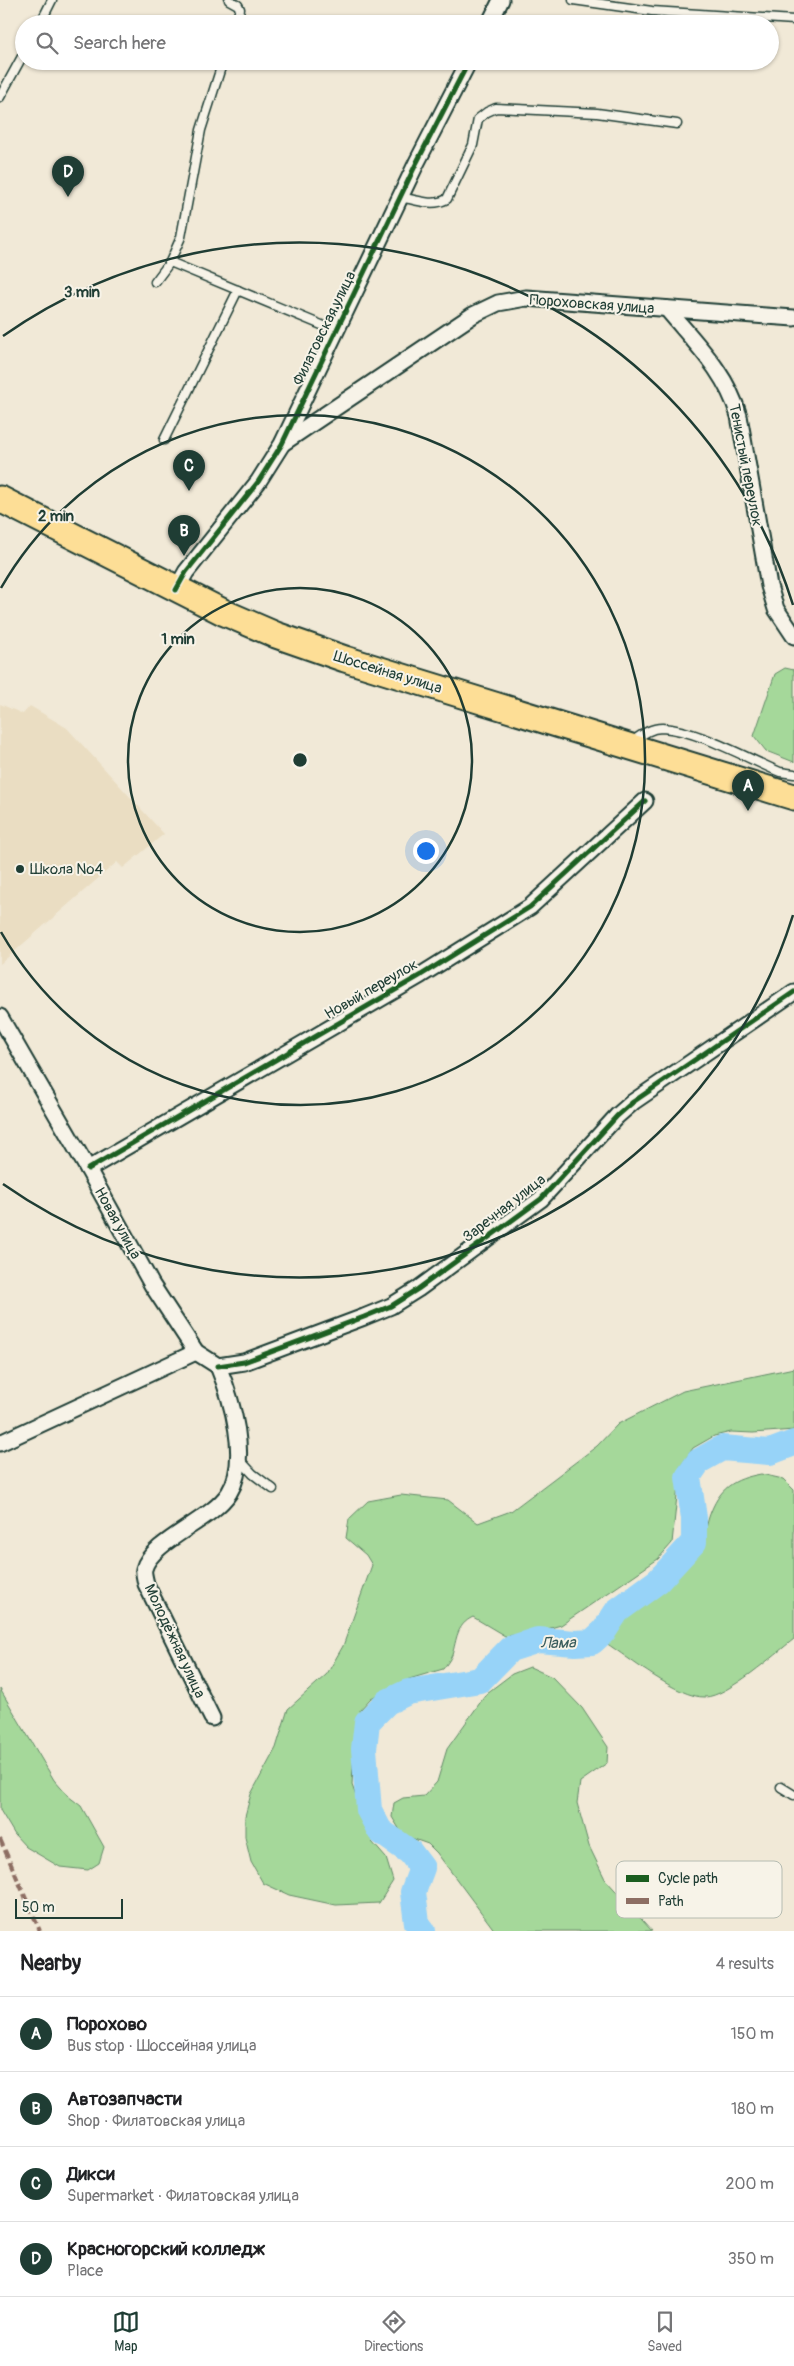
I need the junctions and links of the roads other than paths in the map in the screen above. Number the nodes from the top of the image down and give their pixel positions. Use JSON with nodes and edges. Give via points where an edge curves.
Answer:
{"nodes":[{"id":1,"x":52,"y":0,"type":"edge"},
{"id":2,"x":229,"y":0,"type":"edge"},
{"id":3,"x":501,"y":0,"type":"edge"},
{"id":4,"x":573,"y":0,"type":"edge"},
{"id":5,"x":44,"y":15,"type":"edge"},
{"id":6,"x":238,"y":15,"type":"edge"},
{"id":7,"x":494,"y":15,"type":"edge"},
{"id":8,"x":723,"y":15,"type":"edge"},
{"id":9,"x":779,"y":19,"type":"edge"},
{"id":10,"x":794,"y":20,"type":"edge"},
{"id":11,"x":15,"y":70,"type":"edge"},
{"id":12,"x":220,"y":70,"type":"edge"},
{"id":13,"x":464,"y":70,"type":"edge"},
{"id":14,"x":0,"y":97,"type":"edge"},
{"id":15,"x":677,"y":124,"type":"dead end"},
{"id":16,"x":400,"y":197,"type":"junction"},
{"id":17,"x":170,"y":262,"type":"junction"},
{"id":18,"x":155,"y":282,"type":"dead end"},
{"id":19,"x":238,"y":290,"type":"junction"},
{"id":20,"x":667,"y":309,"type":"junction"},
{"id":21,"x":794,"y":318,"type":"edge"},
{"id":22,"x":336,"y":331,"type":"junction"},
{"id":23,"x":164,"y":440,"type":"dead end"},
{"id":24,"x":282,"y":444,"type":"junction"},
{"id":25,"x":0,"y":499,"type":"edge"},
{"id":26,"x":176,"y":590,"type":"junction"},
{"id":27,"x":794,"y":636,"type":"edge"},
{"id":28,"x":628,"y":745,"type":"junction"},
{"id":29,"x":794,"y":774,"type":"edge"},
{"id":30,"x":794,"y":797,"type":"edge"},
{"id":31,"x":645,"y":801,"type":"dead end"},
{"id":32,"x":794,"y":992,"type":"edge"},
{"id":33,"x":0,"y":1017,"type":"edge"},
{"id":34,"x":88,"y":1169,"type":"junction"},
{"id":35,"x":196,"y":1352,"type":"junction"},
{"id":36,"x":218,"y":1366,"type":"junction"},
{"id":37,"x":0,"y":1443,"type":"edge"},
{"id":38,"x":237,"y":1457,"type":"junction"},
{"id":39,"x":273,"y":1489,"type":"dead end"},
{"id":40,"x":212,"y":1718,"type":"dead end"},
{"id":41,"x":781,"y":1787,"type":"dead end"},
{"id":42,"x":794,"y":1795,"type":"edge"}],
"edges":[{"from":1,"to":5,"type":"lane"},
{"from":2,"to":6,"type":"lane","via":[[238,4]]},
{"from":3,"to":7,"type":"street"},
{"from":4,"to":8,"type":"lane"},
{"from":9,"to":10,"type":"lane"},
{"from":11,"to":14,"type":"lane"},
{"from":12,"to":17,"type":"lane","via":[[201,130],[181,237]]},
{"from":13,"to":16,"type":"street","name":"Филатовская улица"},
{"from":15,"to":16,"type":"lane","via":[[597,113],[496,108],[478,119],[473,145],[447,199],[430,203]]},
{"from":16,"to":22,"type":"street","name":"Филатовская улица"},
{"from":17,"to":18,"type":"lane"},
{"from":17,"to":19,"type":"lane"},
{"from":19,"to":22,"type":"lane"},
{"from":19,"to":23,"type":"lane"},
{"from":20,"to":21,"type":"street","name":"Пороховская улица"},
{"from":20,"to":24,"type":"street","name":"Пороховская улица","via":[[526,298],[498,303],[473,315]]},
{"from":20,"to":27,"type":"street","name":"Тенистый переулок","via":[[724,377],[731,391],[769,586],[776,609]]},
{"from":22,"to":24,"type":"street","name":"Филатовская улица"},
{"from":24,"to":26,"type":"street","name":"Филатовская улица","via":[[258,482],[186,572]]},
{"from":25,"to":26,"type":"main road","name":"Шоссейная улица"},
{"from":26,"to":28,"type":"main road","name":"Шоссейная улица","via":[[276,635],[345,659]]},
{"from":28,"to":29,"type":"lane","via":[[642,733],[660,728],[691,734],[772,769]]},
{"from":28,"to":30,"type":"main road","name":"Шоссейная улица"},
{"from":31,"to":34,"type":"street","name":"Новый переулок","via":[[517,916]]},
{"from":32,"to":36,"type":"street","name":"Заречная улица","via":[[633,1102],[541,1199],[418,1289],[391,1306],[364,1317],[244,1362]]},
{"from":33,"to":34,"type":"street","name":"Новая улица"},
{"from":34,"to":35,"type":"street","name":"Новая улица","via":[[152,1285]]},
{"from":35,"to":36,"type":"street","name":"Новая улица"},
{"from":35,"to":37,"type":"street"},
{"from":36,"to":38,"type":"street","name":"Молодёжная улица","via":[[233,1413]]},
{"from":38,"to":39,"type":"lane"},
{"from":38,"to":40,"type":"street","name":"Молодёжная улица","via":[[237,1472],[229,1492],[215,1509],[157,1549],[144,1570],[146,1584]]},
{"from":41,"to":42,"type":"lane"}]}
